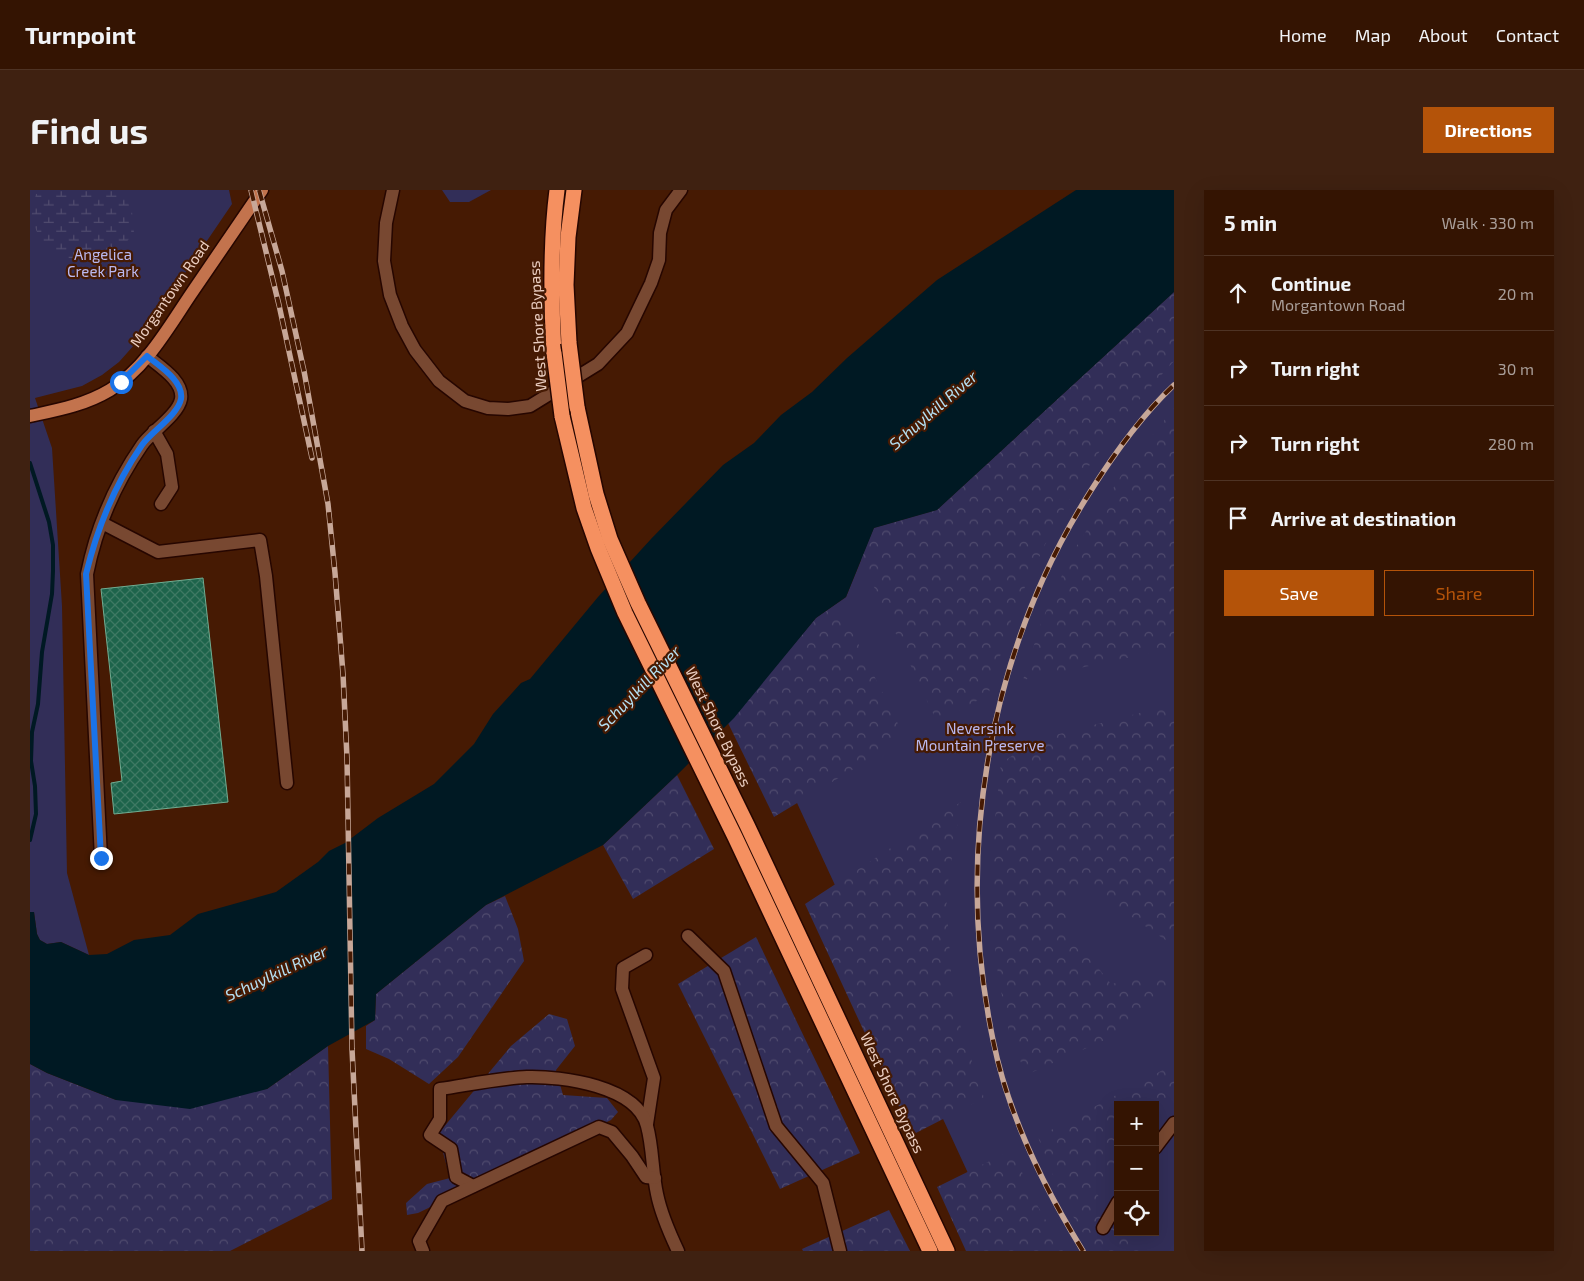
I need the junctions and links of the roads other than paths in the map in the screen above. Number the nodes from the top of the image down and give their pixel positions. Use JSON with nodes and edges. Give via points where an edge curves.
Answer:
{"nodes":[{"id":1,"x":262,"y":190,"type":"edge"},
{"id":2,"x":393,"y":190,"type":"edge"},
{"id":3,"x":557,"y":190,"type":"edge"},
{"id":4,"x":574,"y":190,"type":"edge"},
{"id":5,"x":681,"y":190,"type":"edge"},
{"id":6,"x":147,"y":356,"type":"junction"},
{"id":7,"x":32,"y":415,"type":"edge"},
{"id":8,"x":154,"y":432,"type":"junction"},
{"id":9,"x":161,"y":504,"type":"dead end"},
{"id":10,"x":102,"y":523,"type":"junction"},
{"id":11,"x":287,"y":783,"type":"dead end"},
{"id":12,"x":101,"y":858,"type":"dead end"},
{"id":13,"x":688,"y":936,"type":"dead end"},
{"id":14,"x":646,"y":954,"type":"dead end"},
{"id":15,"x":1174,"y":1123,"type":"edge"},
{"id":16,"x":647,"y":1124,"type":"junction"},
{"id":17,"x":1157,"y":1146,"type":"edge"},
{"id":18,"x":655,"y":1178,"type":"junction"},
{"id":19,"x":473,"y":1186,"type":"junction"},
{"id":20,"x":1114,"y":1208,"type":"edge"},
{"id":21,"x":1102,"y":1228,"type":"dead end"},
{"id":22,"x":424,"y":1251,"type":"edge"},
{"id":23,"x":678,"y":1251,"type":"edge"},
{"id":24,"x":840,"y":1251,"type":"edge"},
{"id":25,"x":930,"y":1251,"type":"edge"},
{"id":26,"x":947,"y":1251,"type":"edge"}],
"edges":[{"from":1,"to":6,"type":"main road","name":"Morgantown Road"},
{"from":2,"to":5,"type":"street","via":[[386,223],[384,262],[390,295],[402,326],[415,350],[439,381],[458,396],[488,408],[508,409],[530,406],[598,364],[626,333],[642,305],[659,260],[660,233],[666,210]]},
{"from":3,"to":25,"type":"highway","name":"West Shore Bypass","bridge":true,"via":[[552,226],[554,353],[562,416],[584,508],[598,548],[625,613],[735,836]]},
{"from":4,"to":26,"type":"highway","name":"West Shore Bypass","bridge":true,"via":[[566,285],[569,343],[577,407],[596,494],[610,539]]},
{"from":6,"to":7,"type":"main road","name":"Morgantown Road","via":[[121,382],[100,396]]},
{"from":6,"to":8,"type":"street","via":[[175,381],[181,393],[179,405]]},
{"from":8,"to":9,"type":"street","via":[[167,454],[172,487]]},
{"from":8,"to":10,"type":"street","via":[[122,476]]},
{"from":10,"to":11,"type":"street","via":[[158,552],[260,540]]},
{"from":10,"to":12,"type":"street","via":[[86,574]]},
{"from":13,"to":24,"type":"street","via":[[724,971],[776,1126],[823,1182]]},
{"from":14,"to":16,"type":"street","via":[[623,968],[622,989],[654,1078]]},
{"from":15,"to":17,"type":"street"},
{"from":16,"to":18,"type":"street"},
{"from":16,"to":19,"type":"street","via":[[641,1111],[626,1098],[570,1080],[527,1077],[440,1089],[440,1119],[430,1135],[451,1149],[456,1177]]},
{"from":18,"to":19,"type":"street","via":[[646,1177],[612,1132],[599,1127]]},
{"from":18,"to":23,"type":"street","via":[[665,1223]]},
{"from":19,"to":22,"type":"street","via":[[442,1201],[420,1240]]},
{"from":20,"to":21,"type":"street"}]}
